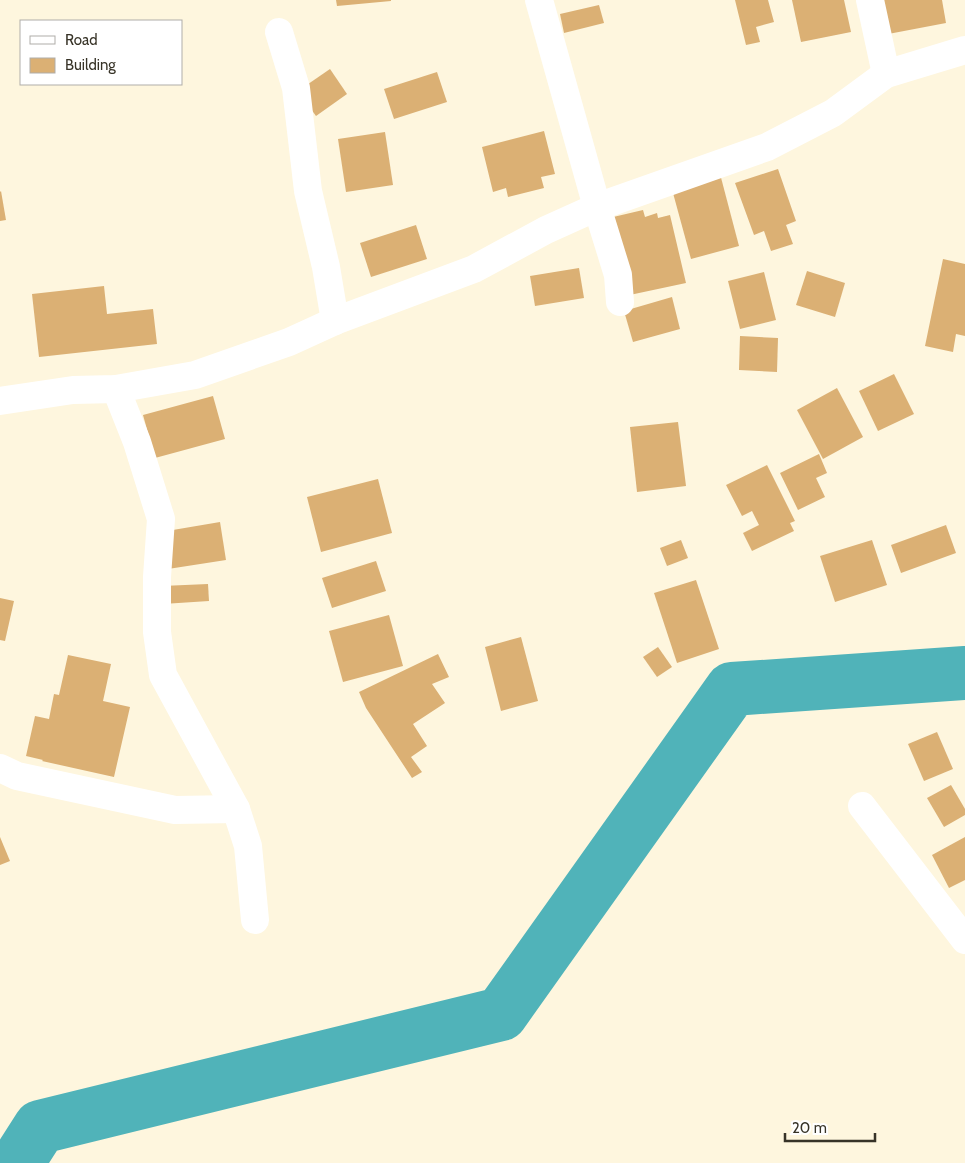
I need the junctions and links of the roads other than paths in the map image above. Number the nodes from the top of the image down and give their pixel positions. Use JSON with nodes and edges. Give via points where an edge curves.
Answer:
{"nodes":[{"id":1,"x":538,"y":0,"type":"edge"},
{"id":2,"x":870,"y":0,"type":"edge"},
{"id":3,"x":280,"y":32,"type":"dead end"},
{"id":4,"x":965,"y":50,"type":"edge"},
{"id":5,"x":886,"y":74,"type":"junction"},
{"id":6,"x":597,"y":207,"type":"junction"},
{"id":7,"x":620,"y":302,"type":"dead end"},
{"id":8,"x":335,"y":321,"type":"junction"},
{"id":9,"x":116,"y":389,"type":"junction"},
{"id":10,"x":0,"y":401,"type":"edge"},
{"id":11,"x":0,"y":768,"type":"edge"},
{"id":12,"x":862,"y":806,"type":"dead end"},
{"id":13,"x":236,"y":809,"type":"junction"},
{"id":14,"x":255,"y":920,"type":"dead end"},
{"id":15,"x":965,"y":940,"type":"edge"}],
"edges":[{"from":1,"to":6,"type":"street"},
{"from":2,"to":5,"type":"street"},
{"from":3,"to":8,"type":"street","via":[[296,88],[308,191]]},
{"from":4,"to":5,"type":"street"},
{"from":5,"to":6,"type":"street","via":[[833,113],[767,147]]},
{"from":6,"to":7,"type":"street","via":[[618,275]]},
{"from":6,"to":8,"type":"street","via":[[474,269]]},
{"from":8,"to":9,"type":"street","via":[[289,342],[195,375]]},
{"from":9,"to":10,"type":"street","via":[[73,390]]},
{"from":9,"to":13,"type":"street","via":[[138,442],[161,519],[156,578],[157,632],[163,675]]},
{"from":11,"to":13,"type":"street","via":[[17,776],[175,810]]},
{"from":12,"to":15,"type":"street"},
{"from":13,"to":14,"type":"street","via":[[248,846]]}]}
